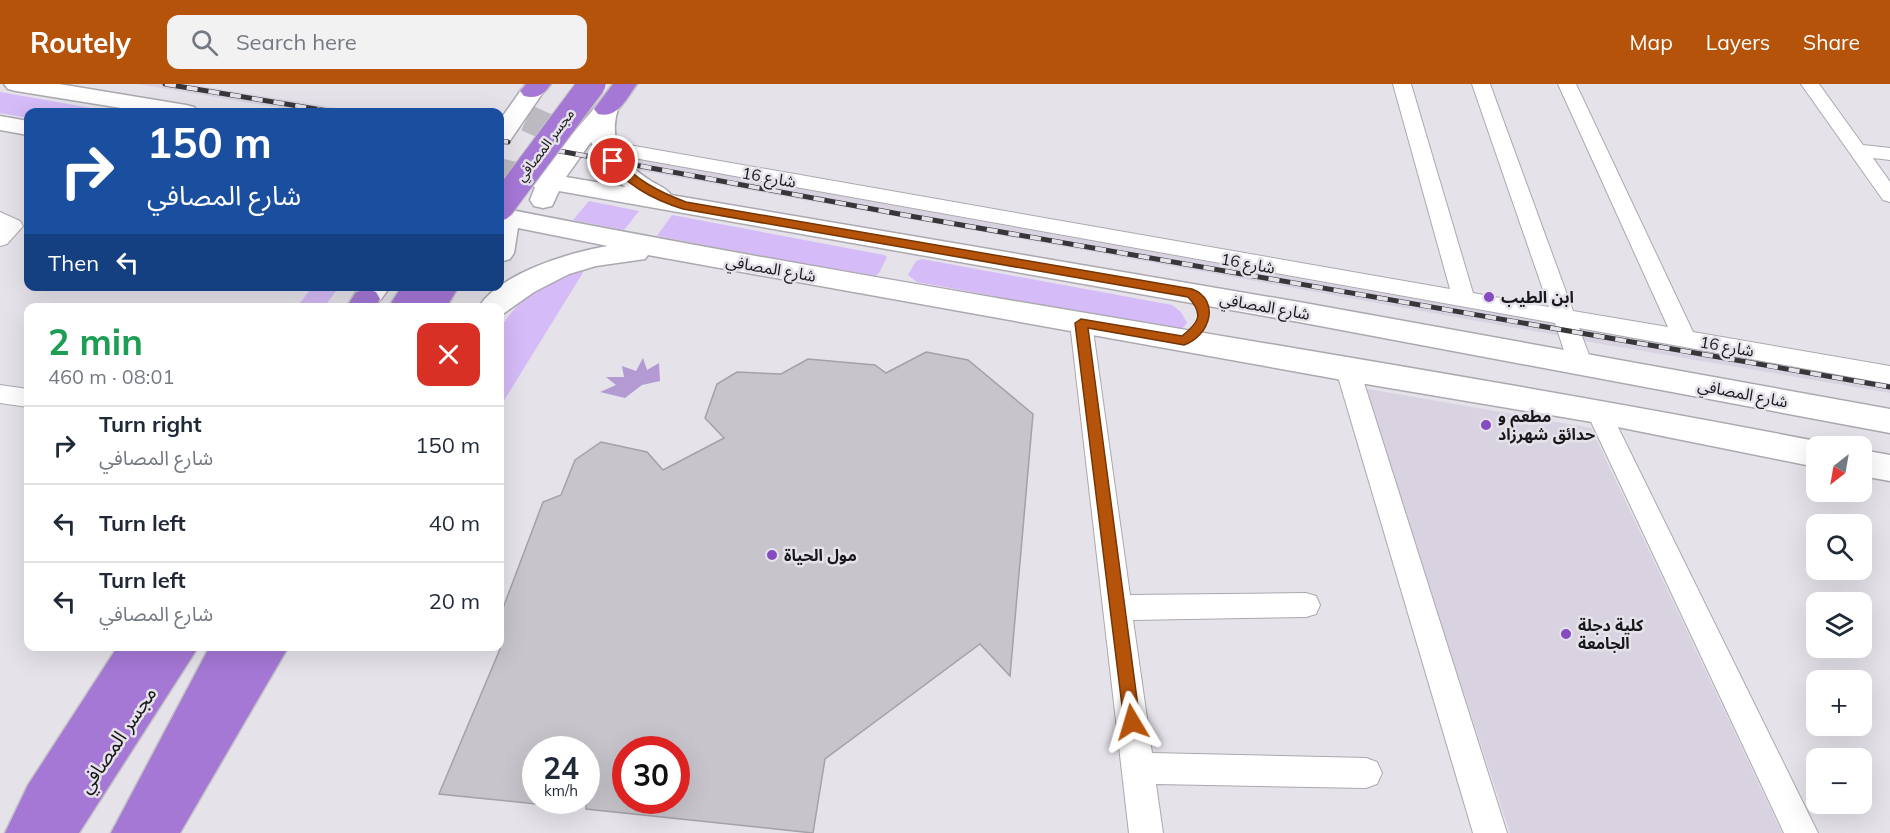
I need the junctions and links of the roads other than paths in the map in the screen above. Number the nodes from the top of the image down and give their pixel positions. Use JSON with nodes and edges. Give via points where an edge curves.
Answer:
{"nodes":[{"id":1,"x":16,"y":84,"type":"edge"},
{"id":2,"x":569,"y":84,"type":"edge"},
{"id":3,"x":592,"y":84,"type":"edge"},
{"id":4,"x":625,"y":84,"type":"edge"},
{"id":5,"x":1402,"y":84,"type":"edge"},
{"id":6,"x":1481,"y":84,"type":"edge"},
{"id":7,"x":1566,"y":84,"type":"edge"},
{"id":8,"x":1810,"y":84,"type":"edge"},
{"id":9,"x":531,"y":99,"type":"edge"},
{"id":10,"x":162,"y":108,"type":"edge"},
{"id":11,"x":504,"y":114,"type":"edge"},
{"id":12,"x":602,"y":114,"type":"junction"},
{"id":13,"x":0,"y":123,"type":"edge"},
{"id":14,"x":24,"y":127,"type":"edge"},
{"id":15,"x":570,"y":128,"type":"tunnel mouth"},
{"id":16,"x":504,"y":132,"type":"edge"},
{"id":17,"x":606,"y":147,"type":"junction"},
{"id":18,"x":1857,"y":150,"type":"junction"},
{"id":19,"x":1890,"y":154,"type":"edge"},
{"id":20,"x":504,"y":166,"type":"edge"},
{"id":21,"x":542,"y":180,"type":"junction"},
{"id":22,"x":1890,"y":196,"type":"edge"},
{"id":23,"x":683,"y":205,"type":"junction"},
{"id":24,"x":504,"y":211,"type":"edge"},
{"id":25,"x":504,"y":212,"type":"edge"},
{"id":26,"x":0,"y":219,"type":"edge"},
{"id":27,"x":537,"y":223,"type":"junction"},
{"id":28,"x":0,"y":239,"type":"edge"},
{"id":29,"x":907,"y":245,"type":"junction"},
{"id":30,"x":684,"y":253,"type":"junction"},
{"id":31,"x":504,"y":269,"type":"edge"},
{"id":32,"x":504,"y":288,"type":"edge"},
{"id":33,"x":889,"y":289,"type":"junction"},
{"id":34,"x":1192,"y":293,"type":"junction"},
{"id":35,"x":1464,"y":300,"type":"junction"},
{"id":36,"x":1240,"y":302,"type":"junction"},
{"id":37,"x":1565,"y":318,"type":"junction"},
{"id":38,"x":1081,"y":323,"type":"junction"},
{"id":39,"x":1685,"y":339,"type":"junction"},
{"id":40,"x":1184,"y":340,"type":"junction"},
{"id":41,"x":1228,"y":348,"type":"junction"},
{"id":42,"x":1580,"y":363,"type":"junction"},
{"id":43,"x":1348,"y":370,"type":"junction"},
{"id":44,"x":1890,"y":375,"type":"edge"},
{"id":45,"x":0,"y":394,"type":"edge"},
{"id":46,"x":24,"y":397,"type":"edge"},
{"id":47,"x":1598,"y":411,"type":"junction"},
{"id":48,"x":1890,"y":421,"type":"edge"},
{"id":49,"x":1806,"y":452,"type":"edge"},
{"id":50,"x":1872,"y":465,"type":"edge"},
{"id":51,"x":1890,"y":468,"type":"edge"},
{"id":52,"x":1306,"y":605,"type":"dead end"},
{"id":53,"x":1117,"y":608,"type":"junction"},
{"id":54,"x":136,"y":651,"type":"edge"},
{"id":55,"x":177,"y":651,"type":"edge"},
{"id":56,"x":227,"y":651,"type":"edge"},
{"id":57,"x":267,"y":651,"type":"edge"},
{"id":58,"x":1138,"y":768,"type":"junction"},
{"id":59,"x":1366,"y":773,"type":"dead end"},
{"id":60,"x":26,"y":833,"type":"edge"},
{"id":61,"x":54,"y":833,"type":"edge"},
{"id":62,"x":132,"y":833,"type":"edge"},
{"id":63,"x":156,"y":833,"type":"edge"},
{"id":64,"x":1146,"y":833,"type":"edge"},
{"id":65,"x":1490,"y":833,"type":"edge"},
{"id":66,"x":1801,"y":833,"type":"edge"}],
"edges":[{"from":1,"to":10,"type":"main road"},
{"from":2,"to":20,"type":"highway","name":"مجسر المصافي"},
{"from":3,"to":24,"type":"highway","name":"مجسر المصافي","bridge":true},
{"from":4,"to":12,"type":"highway"},
{"from":5,"to":35,"type":"street"},
{"from":6,"to":37,"type":"street"},
{"from":7,"to":39,"type":"street"},
{"from":8,"to":18,"type":"street"},
{"from":9,"to":11,"type":"main road"},
{"from":9,"to":16,"type":"main road"},
{"from":12,"to":15,"type":"main road"},
{"from":12,"to":17,"type":"main road","via":[[601,136]]},
{"from":12,"to":21,"type":"main road"},
{"from":13,"to":14,"type":"main road"},
{"from":17,"to":23,"type":"main road","via":[[627,176],[651,192]]},
{"from":17,"to":35,"type":"street","name":"شارع 16"},
{"from":18,"to":19,"type":"street"},
{"from":18,"to":22,"type":"street"},
{"from":21,"to":23,"type":"main road","name":"شارع المصافي"},
{"from":21,"to":27,"type":"main road"},
{"from":23,"to":29,"type":"main road","name":"شارع المصافي"},
{"from":25,"to":27,"type":"main road","name":"شارع المصافي"},
{"from":26,"to":28,"type":"street","via":[[13,226]]},
{"from":27,"to":30,"type":"main road","name":"شارع المصافي"},
{"from":27,"to":31,"type":"main road"},
{"from":29,"to":33,"type":"main road"},
{"from":29,"to":34,"type":"main road","name":"شارع المصافي"},
{"from":30,"to":32,"type":"main road","via":[[586,258]]},
{"from":30,"to":33,"type":"main road","name":"شارع المصافي"},
{"from":33,"to":38,"type":"main road","name":"شارع المصافي"},
{"from":34,"to":36,"type":"main road","name":"شارع المصافي"},
{"from":34,"to":40,"type":"main road","via":[[1200,302],[1204,319],[1196,333]]},
{"from":35,"to":37,"type":"street","name":"شارع 16"},
{"from":36,"to":41,"type":"main road","via":[[1228,307],[1218,321],[1221,339]]},
{"from":36,"to":42,"type":"main road","name":"شارع المصافي"},
{"from":37,"to":39,"type":"street","name":"شارع 16"},
{"from":37,"to":42,"type":"street"},
{"from":38,"to":40,"type":"main road","name":"شارع المصافي"},
{"from":38,"to":53,"type":"street"},
{"from":39,"to":44,"type":"street","name":"شارع 16"},
{"from":40,"to":41,"type":"main road","name":"شارع المصافي"},
{"from":41,"to":43,"type":"main road","name":"شارع المصافي"},
{"from":42,"to":48,"type":"main road","name":"شارع المصافي"},
{"from":43,"to":47,"type":"main road","name":"شارع المصافي"},
{"from":43,"to":65,"type":"street"},
{"from":45,"to":46,"type":"street"},
{"from":47,"to":49,"type":"main road","name":"شارع المصافي"},
{"from":47,"to":66,"type":"street"},
{"from":50,"to":51,"type":"main road"},
{"from":52,"to":53,"type":"street"},
{"from":53,"to":58,"type":"street"},
{"from":54,"to":60,"type":"highway"},
{"from":55,"to":61,"type":"highway","name":"مجسر المصافي"},
{"from":56,"to":62,"type":"highway"},
{"from":57,"to":63,"type":"highway"},
{"from":58,"to":59,"type":"street"},
{"from":58,"to":64,"type":"street"}]}
